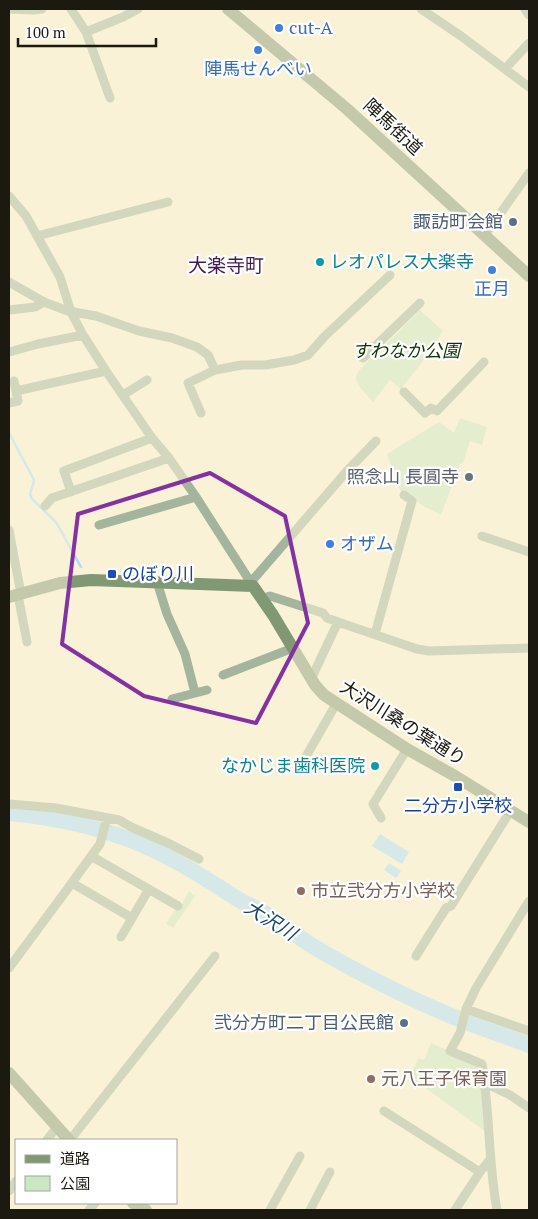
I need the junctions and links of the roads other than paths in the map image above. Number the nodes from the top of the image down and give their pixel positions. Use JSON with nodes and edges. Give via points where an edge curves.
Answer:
{"nodes":[{"id":1,"x":10,"y":9,"type":"edge"},
{"id":2,"x":42,"y":9,"type":"edge"},
{"id":3,"x":71,"y":9,"type":"edge"},
{"id":4,"x":138,"y":9,"type":"edge"},
{"id":5,"x":228,"y":9,"type":"edge"},
{"id":6,"x":421,"y":9,"type":"edge"},
{"id":7,"x":525,"y":9,"type":"edge"},
{"id":8,"x":529,"y":14,"type":"edge"},
{"id":9,"x":86,"y":32,"type":"junction"},
{"id":10,"x":529,"y":43,"type":"edge"},
{"id":11,"x":506,"y":69,"type":"junction"},
{"id":12,"x":529,"y":87,"type":"edge"},
{"id":13,"x":110,"y":98,"type":"dead end"},
{"id":14,"x":529,"y":175,"type":"edge"},
{"id":15,"x":9,"y":196,"type":"edge"},
{"id":16,"x":168,"y":202,"type":"dead end"},
{"id":17,"x":485,"y":234,"type":"junction"},
{"id":18,"x":37,"y":236,"type":"junction"},
{"id":19,"x":390,"y":275,"type":"dead end"},
{"id":20,"x":529,"y":276,"type":"edge"},
{"id":21,"x":9,"y":282,"type":"edge"},
{"id":22,"x":44,"y":302,"type":"junction"},
{"id":23,"x":420,"y":303,"type":"dead end"},
{"id":24,"x":9,"y":310,"type":"edge"},
{"id":25,"x":71,"y":312,"type":"junction"},
{"id":26,"x":84,"y":335,"type":"junction"},
{"id":27,"x":9,"y":352,"type":"edge"},
{"id":28,"x":362,"y":358,"type":"dead end"},
{"id":29,"x":484,"y":362,"type":"dead end"},
{"id":30,"x":215,"y":370,"type":"junction"},
{"id":31,"x":106,"y":371,"type":"junction"},
{"id":32,"x":146,"y":380,"type":"dead end"},
{"id":33,"x":404,"y":392,"type":"dead end"},
{"id":34,"x":122,"y":395,"type":"junction"},
{"id":35,"x":9,"y":403,"type":"edge"},
{"id":36,"x":201,"y":413,"type":"dead end"},
{"id":37,"x":152,"y":438,"type":"junction"},
{"id":38,"x":376,"y":441,"type":"dead end"},
{"id":39,"x":169,"y":458,"type":"junction"},
{"id":40,"x":71,"y":492,"type":"junction"},
{"id":41,"x":404,"y":495,"type":"dead end"},
{"id":42,"x":196,"y":497,"type":"junction"},
{"id":43,"x":45,"y":506,"type":"dead end"},
{"id":44,"x":99,"y":525,"type":"dead end"},
{"id":45,"x":9,"y":530,"type":"edge"},
{"id":46,"x":482,"y":536,"type":"dead end"},
{"id":47,"x":10,"y":541,"type":"edge"},
{"id":48,"x":529,"y":552,"type":"edge"},
{"id":49,"x":156,"y":582,"type":"junction"},
{"id":50,"x":252,"y":584,"type":"junction"},
{"id":51,"x":16,"y":596,"type":"edge"},
{"id":52,"x":262,"y":599,"type":"junction"},
{"id":53,"x":338,"y":622,"type":"junction"},
{"id":54,"x":375,"y":634,"type":"junction"},
{"id":55,"x":27,"y":642,"type":"dead end"},
{"id":56,"x":293,"y":648,"type":"junction"},
{"id":57,"x":529,"y":648,"type":"edge"},
{"id":58,"x":223,"y":675,"type":"dead end"},
{"id":59,"x":312,"y":680,"type":"junction"},
{"id":60,"x":207,"y":690,"type":"dead end"},
{"id":61,"x":195,"y":693,"type":"junction"},
{"id":62,"x":172,"y":699,"type":"dead end"},
{"id":63,"x":336,"y":704,"type":"junction"},
{"id":64,"x":407,"y":749,"type":"junction"},
{"id":65,"x":304,"y":760,"type":"dead end"},
{"id":66,"x":9,"y":804,"type":"edge"},
{"id":67,"x":511,"y":810,"type":"junction"},
{"id":68,"x":381,"y":818,"type":"dead end"},
{"id":69,"x":106,"y":820,"type":"junction"},
{"id":70,"x":529,"y":822,"type":"edge"},
{"id":71,"x":91,"y":856,"type":"junction"},
{"id":72,"x":199,"y":859,"type":"dead end"},
{"id":73,"x":72,"y":883,"type":"junction"},
{"id":74,"x":148,"y":889,"type":"junction"},
{"id":75,"x":529,"y":901,"type":"edge"},
{"id":76,"x":178,"y":906,"type":"dead end"},
{"id":77,"x":132,"y":918,"type":"junction"},
{"id":78,"x":121,"y":937,"type":"dead end"},
{"id":79,"x":216,"y":956,"type":"dead end"},
{"id":80,"x":416,"y":956,"type":"dead end"},
{"id":81,"x":9,"y":968,"type":"edge"},
{"id":82,"x":465,"y":1011,"type":"junction"},
{"id":83,"x":529,"y":1031,"type":"edge"},
{"id":84,"x":9,"y":1073,"type":"edge"},
{"id":85,"x":485,"y":1083,"type":"junction"},
{"id":86,"x":529,"y":1108,"type":"edge"},
{"id":87,"x":384,"y":1111,"type":"dead end"},
{"id":88,"x":56,"y":1127,"type":"junction"},
{"id":89,"x":48,"y":1139,"type":"edge"},
{"id":90,"x":68,"y":1139,"type":"edge"},
{"id":91,"x":70,"y":1139,"type":"edge"},
{"id":92,"x":300,"y":1156,"type":"dead end"},
{"id":93,"x":491,"y":1158,"type":"junction"},
{"id":94,"x":330,"y":1172,"type":"dead end"},
{"id":95,"x":480,"y":1172,"type":"junction"},
{"id":96,"x":135,"y":1204,"type":"edge"},
{"id":97,"x":146,"y":1210,"type":"edge"},
{"id":98,"x":270,"y":1210,"type":"edge"},
{"id":99,"x":310,"y":1210,"type":"edge"},
{"id":100,"x":456,"y":1210,"type":"edge"},
{"id":101,"x":497,"y":1210,"type":"edge"}],
"edges":[{"from":1,"to":2,"type":"street"},
{"from":3,"to":9,"type":"street"},
{"from":4,"to":9,"type":"street"},
{"from":5,"to":17,"type":"street","name":"陣馬街道","via":[[347,109]]},
{"from":6,"to":11,"type":"street"},
{"from":7,"to":8,"type":"street"},
{"from":9,"to":13,"type":"street"},
{"from":10,"to":11,"type":"street"},
{"from":11,"to":12,"type":"street"},
{"from":14,"to":17,"type":"street"},
{"from":15,"to":18,"type":"street"},
{"from":16,"to":18,"type":"street"},
{"from":17,"to":20,"type":"street","name":"陣馬街道"},
{"from":18,"to":25,"type":"street","via":[[60,277]]},
{"from":19,"to":30,"type":"street","via":[[308,355],[294,360]]},
{"from":21,"to":22,"type":"street"},
{"from":22,"to":24,"type":"street","via":[[35,307]]},
{"from":22,"to":25,"type":"street"},
{"from":23,"to":28,"type":"street"},
{"from":25,"to":26,"type":"street"},
{"from":25,"to":30,"type":"street","via":[[96,316],[197,347],[208,354]]},
{"from":26,"to":27,"type":"street"},
{"from":26,"to":31,"type":"street"},
{"from":29,"to":33,"type":"street","via":[[436,411],[431,408],[425,413]]},
{"from":30,"to":36,"type":"street","via":[[188,383]]},
{"from":31,"to":34,"type":"street"},
{"from":31,"to":35,"type":"street","via":[[15,386],[18,401]]},
{"from":32,"to":34,"type":"street"},
{"from":34,"to":37,"type":"street"},
{"from":37,"to":39,"type":"street"},
{"from":37,"to":40,"type":"street","via":[[64,471]]},
{"from":38,"to":50,"type":"street"},
{"from":39,"to":40,"type":"street"},
{"from":39,"to":42,"type":"street"},
{"from":40,"to":43,"type":"street","via":[[52,498]]},
{"from":41,"to":54,"type":"street","via":[[412,501]]},
{"from":42,"to":44,"type":"street"},
{"from":42,"to":50,"type":"street"},
{"from":45,"to":47,"type":"street"},
{"from":46,"to":48,"type":"street"},
{"from":47,"to":51,"type":"street"},
{"from":49,"to":50,"type":"street"},
{"from":49,"to":51,"type":"street","via":[[70,581]]},
{"from":49,"to":61,"type":"street","via":[[185,654]]},
{"from":50,"to":52,"type":"street","name":"大沢川桑の葉通り"},
{"from":51,"to":55,"type":"street"},
{"from":52,"to":53,"type":"street","via":[[270,596],[324,613],[327,618]]},
{"from":52,"to":56,"type":"street","name":"大沢川桑の葉通り"},
{"from":53,"to":54,"type":"street"},
{"from":53,"to":59,"type":"street"},
{"from":54,"to":57,"type":"street","via":[[429,651]]},
{"from":56,"to":58,"type":"street"},
{"from":56,"to":59,"type":"street","name":"大沢川桑の葉通り"},
{"from":59,"to":63,"type":"street","name":"大沢川桑の葉通り"},
{"from":60,"to":61,"type":"street"},
{"from":61,"to":62,"type":"street"},
{"from":63,"to":64,"type":"street","name":"大沢川桑の葉通り"},
{"from":63,"to":65,"type":"street"},
{"from":64,"to":67,"type":"street","name":"大沢川桑の葉通り"},
{"from":64,"to":68,"type":"street","via":[[373,804]]},
{"from":66,"to":69,"type":"street","via":[[56,808]]},
{"from":67,"to":70,"type":"street","name":"大沢川桑の葉通り"},
{"from":67,"to":80,"type":"street"},
{"from":69,"to":71,"type":"street","via":[[100,844]]},
{"from":69,"to":72,"type":"street","via":[[118,820]]},
{"from":71,"to":73,"type":"street"},
{"from":71,"to":74,"type":"street"},
{"from":73,"to":77,"type":"street"},
{"from":73,"to":81,"type":"street"},
{"from":74,"to":76,"type":"street"},
{"from":74,"to":77,"type":"street"},
{"from":75,"to":82,"type":"street"},
{"from":77,"to":78,"type":"street"},
{"from":79,"to":91,"type":"street"},
{"from":82,"to":83,"type":"street"},
{"from":82,"to":85,"type":"street","via":[[460,1033],[450,1051],[482,1064]]},
{"from":84,"to":88,"type":"street"},
{"from":85,"to":86,"type":"street"},
{"from":85,"to":93,"type":"street"},
{"from":87,"to":95,"type":"street"},
{"from":88,"to":89,"type":"street"},
{"from":88,"to":90,"type":"street"},
{"from":92,"to":98,"type":"street"},
{"from":93,"to":95,"type":"street"},
{"from":93,"to":101,"type":"street"},
{"from":94,"to":99,"type":"street"},
{"from":95,"to":100,"type":"street"},
{"from":96,"to":97,"type":"street"}]}
